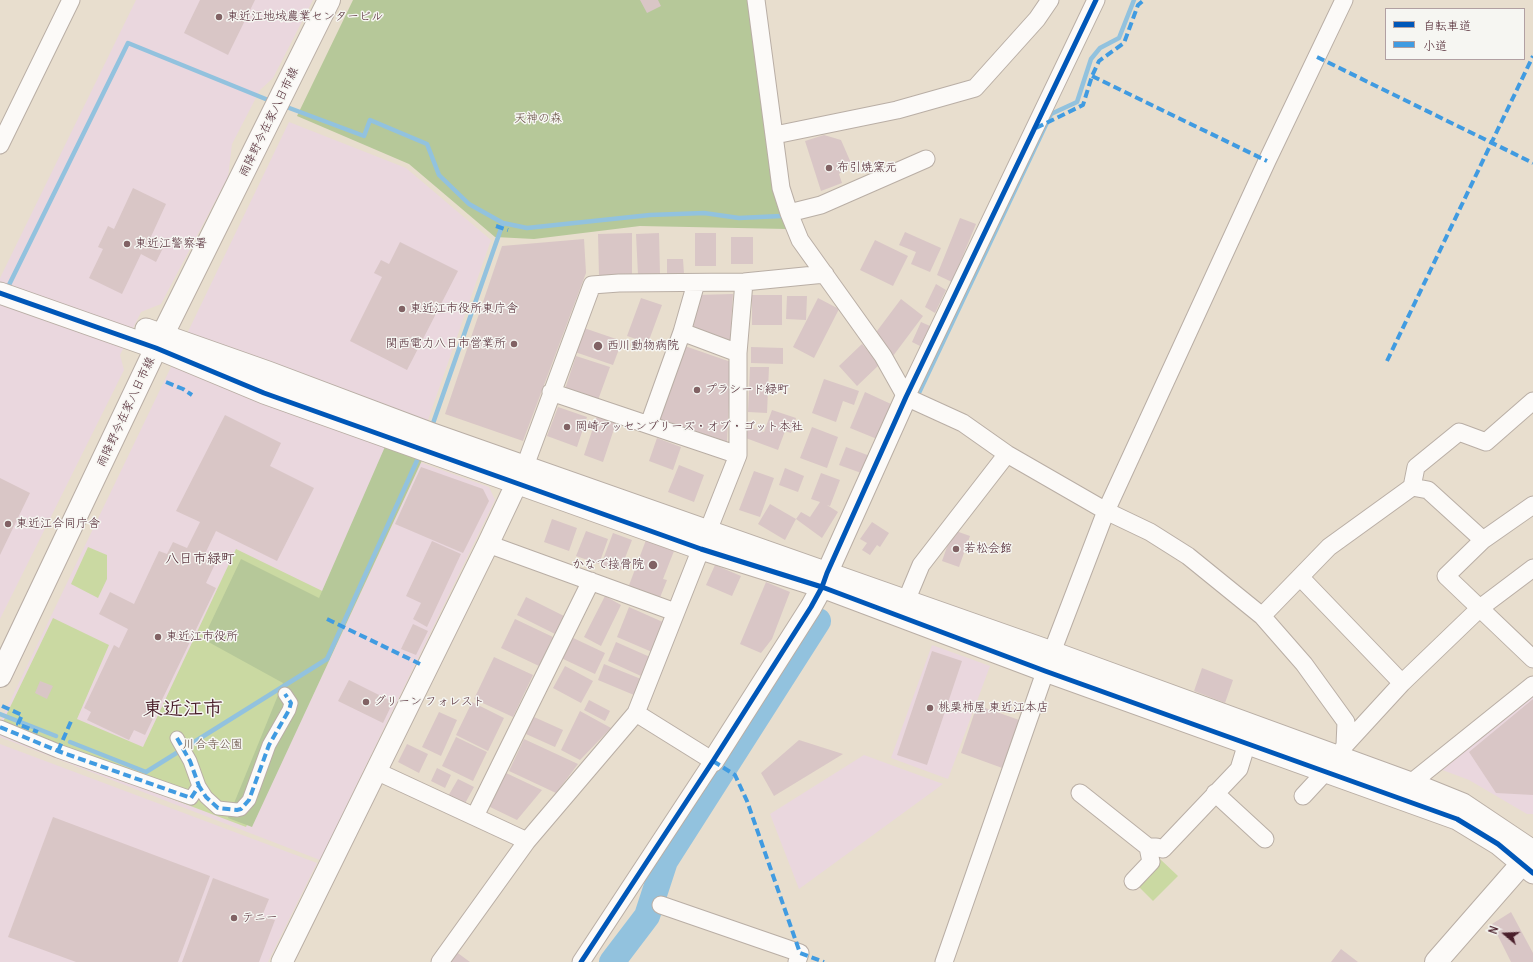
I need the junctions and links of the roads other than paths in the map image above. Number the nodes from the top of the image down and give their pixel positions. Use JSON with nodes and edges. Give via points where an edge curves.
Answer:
{"nodes":[{"id":1,"x":71,"y":0,"type":"edge"},
{"id":2,"x":329,"y":0,"type":"edge"},
{"id":3,"x":756,"y":0,"type":"edge"},
{"id":4,"x":1050,"y":0,"type":"edge"},
{"id":5,"x":1096,"y":0,"type":"edge"},
{"id":6,"x":1344,"y":0,"type":"edge"},
{"id":7,"x":775,"y":135,"type":"junction"},
{"id":8,"x":0,"y":145,"type":"edge"},
{"id":9,"x":926,"y":159,"type":"dead end"},
{"id":10,"x":789,"y":213,"type":"junction"},
{"id":11,"x":825,"y":274,"type":"junction"},
{"id":12,"x":0,"y":277,"type":"edge"},
{"id":13,"x":744,"y":282,"type":"junction"},
{"id":14,"x":696,"y":283,"type":"junction"},
{"id":15,"x":0,"y":293,"type":"edge"},
{"id":16,"x":682,"y":332,"type":"junction"},
{"id":17,"x":160,"y":342,"type":"junction"},
{"id":18,"x":738,"y":353,"type":"junction"},
{"id":19,"x":551,"y":392,"type":"junction"},
{"id":20,"x":906,"y":398,"type":"junction"},
{"id":21,"x":1533,"y":401,"type":"edge"},
{"id":22,"x":649,"y":424,"type":"junction"},
{"id":23,"x":1007,"y":454,"type":"junction"},
{"id":24,"x":738,"y":455,"type":"junction"},
{"id":25,"x":521,"y":475,"type":"junction"},
{"id":26,"x":1412,"y":487,"type":"junction"},
{"id":27,"x":1533,"y":505,"type":"edge"},
{"id":28,"x":1106,"y":511,"type":"junction"},
{"id":29,"x":704,"y":540,"type":"junction"},
{"id":30,"x":1483,"y":540,"type":"junction"},
{"id":31,"x":488,"y":544,"type":"junction"},
{"id":32,"x":1533,"y":568,"type":"edge"},
{"id":33,"x":1300,"y":578,"type":"junction"},
{"id":34,"x":824,"y":580,"type":"junction"},
{"id":35,"x":591,"y":581,"type":"junction"},
{"id":36,"x":906,"y":601,"type":"junction"},
{"id":37,"x":1480,"y":608,"type":"junction"},
{"id":38,"x":675,"y":612,"type":"junction"},
{"id":39,"x":1262,"y":616,"type":"junction"},
{"id":40,"x":1052,"y":652,"type":"junction"},
{"id":41,"x":1533,"y":659,"type":"edge"},
{"id":42,"x":1045,"y":671,"type":"junction"},
{"id":43,"x":0,"y":676,"type":"edge"},
{"id":44,"x":1402,"y":683,"type":"junction"},
{"id":45,"x":1533,"y":685,"type":"edge"},
{"id":46,"x":288,"y":699,"type":"dead end"},
{"id":47,"x":636,"y":713,"type":"junction"},
{"id":48,"x":0,"y":727,"type":"edge"},
{"id":49,"x":177,"y":738,"type":"dead end"},
{"id":50,"x":1247,"y":743,"type":"junction"},
{"id":51,"x":1343,"y":751,"type":"junction"},
{"id":52,"x":713,"y":761,"type":"junction"},
{"id":53,"x":376,"y":771,"type":"junction"},
{"id":54,"x":1326,"y":772,"type":"junction"},
{"id":55,"x":1411,"y":783,"type":"junction"},
{"id":56,"x":199,"y":786,"type":"junction"},
{"id":57,"x":1080,"y":793,"type":"dead end"},
{"id":58,"x":1216,"y":793,"type":"junction"},
{"id":59,"x":1303,"y":796,"type":"dead end"},
{"id":60,"x":475,"y":816,"type":"junction"},
{"id":61,"x":1265,"y":839,"type":"dead end"},
{"id":62,"x":527,"y":841,"type":"junction"},
{"id":63,"x":1148,"y":847,"type":"junction"},
{"id":64,"x":1530,"y":860,"type":"edge"},
{"id":65,"x":1133,"y":881,"type":"dead end"},
{"id":66,"x":661,"y":905,"type":"dead end"},
{"id":67,"x":282,"y":962,"type":"edge"},
{"id":68,"x":440,"y":962,"type":"edge"},
{"id":69,"x":581,"y":962,"type":"edge"},
{"id":70,"x":797,"y":962,"type":"edge"},
{"id":71,"x":944,"y":962,"type":"edge"},
{"id":72,"x":1436,"y":962,"type":"edge"}],
"edges":[{"from":1,"to":8,"type":"street"},
{"from":2,"to":17,"type":"main road","name":"雨降野今在家八日市線"},
{"from":3,"to":7,"type":"street"},
{"from":4,"to":7,"type":"street","via":[[1037,19],[975,88],[897,110]]},
{"from":5,"to":20,"type":"street"},
{"from":6,"to":28,"type":"street"},
{"from":7,"to":10,"type":"street","via":[[781,188]]},
{"from":9,"to":10,"type":"street","via":[[821,205]]},
{"from":10,"to":11,"type":"street","via":[[800,240]]},
{"from":11,"to":13,"type":"street"},
{"from":11,"to":20,"type":"street","via":[[883,356]]},
{"from":12,"to":17,"type":"street"},
{"from":13,"to":14,"type":"street"},
{"from":13,"to":18,"type":"street"},
{"from":14,"to":16,"type":"street"},
{"from":14,"to":19,"type":"street","via":[[592,285]]},
{"from":15,"to":17,"type":"street"},
{"from":16,"to":18,"type":"street"},
{"from":16,"to":22,"type":"street"},
{"from":17,"to":25,"type":"street","via":[[268,372],[430,433]]},
{"from":17,"to":43,"type":"main road","name":"雨降野今在家八日市線"},
{"from":18,"to":24,"type":"street"},
{"from":19,"to":22,"type":"street"},
{"from":19,"to":25,"type":"street"},
{"from":20,"to":23,"type":"street","via":[[964,423]]},
{"from":20,"to":34,"type":"street"},
{"from":21,"to":26,"type":"street","via":[[1486,442],[1459,432],[1416,468]]},
{"from":22,"to":24,"type":"street"},
{"from":23,"to":28,"type":"street"},
{"from":23,"to":36,"type":"street","via":[[921,565]]},
{"from":24,"to":29,"type":"street"},
{"from":25,"to":29,"type":"street"},
{"from":25,"to":31,"type":"street"},
{"from":26,"to":30,"type":"street","via":[[1428,490]]},
{"from":26,"to":33,"type":"street","via":[[1329,547]]},
{"from":27,"to":30,"type":"street"},
{"from":28,"to":39,"type":"street","via":[[1150,532],[1188,556]]},
{"from":28,"to":40,"type":"street"},
{"from":29,"to":34,"type":"street"},
{"from":29,"to":38,"type":"street"},
{"from":30,"to":37,"type":"street","via":[[1446,576]]},
{"from":31,"to":35,"type":"street"},
{"from":31,"to":53,"type":"street"},
{"from":32,"to":37,"type":"street"},
{"from":33,"to":39,"type":"street"},
{"from":33,"to":44,"type":"street"},
{"from":34,"to":36,"type":"street"},
{"from":34,"to":42,"type":"street"},
{"from":34,"to":52,"type":"street","via":[[807,614]]},
{"from":35,"to":38,"type":"street"},
{"from":35,"to":60,"type":"street"},
{"from":36,"to":40,"type":"street"},
{"from":37,"to":41,"type":"street"},
{"from":37,"to":44,"type":"street"},
{"from":38,"to":47,"type":"street"},
{"from":39,"to":51,"type":"street","via":[[1304,664],[1346,722]]},
{"from":40,"to":42,"type":"street"},
{"from":40,"to":51,"type":"street"},
{"from":42,"to":50,"type":"street"},
{"from":42,"to":71,"type":"street"},
{"from":44,"to":51,"type":"street"},
{"from":45,"to":55,"type":"street"},
{"from":46,"to":56,"type":"street","via":[[289,710],[269,745],[249,800],[241,809],[218,808]]},
{"from":47,"to":52,"type":"street"},
{"from":47,"to":62,"type":"street"},
{"from":48,"to":56,"type":"street","via":[[58,751],[191,798]]},
{"from":49,"to":56,"type":"street","via":[[190,761]]},
{"from":50,"to":54,"type":"street"},
{"from":50,"to":58,"type":"street","via":[[1239,769]]},
{"from":51,"to":54,"type":"street"},
{"from":51,"to":55,"type":"street"},
{"from":52,"to":69,"type":"street"},
{"from":53,"to":60,"type":"street"},
{"from":53,"to":67,"type":"street"},
{"from":54,"to":59,"type":"street"},
{"from":54,"to":64,"type":"street","via":[[1457,819]]},
{"from":55,"to":64,"type":"street","via":[[1463,804]]},
{"from":57,"to":63,"type":"street"},
{"from":58,"to":61,"type":"street"},
{"from":58,"to":63,"type":"street","via":[[1163,849]]},
{"from":60,"to":62,"type":"street"},
{"from":62,"to":68,"type":"street"},
{"from":63,"to":65,"type":"street","via":[[1151,862]]},
{"from":64,"to":72,"type":"main road"},
{"from":66,"to":70,"type":"street","via":[[800,954]]}]}
